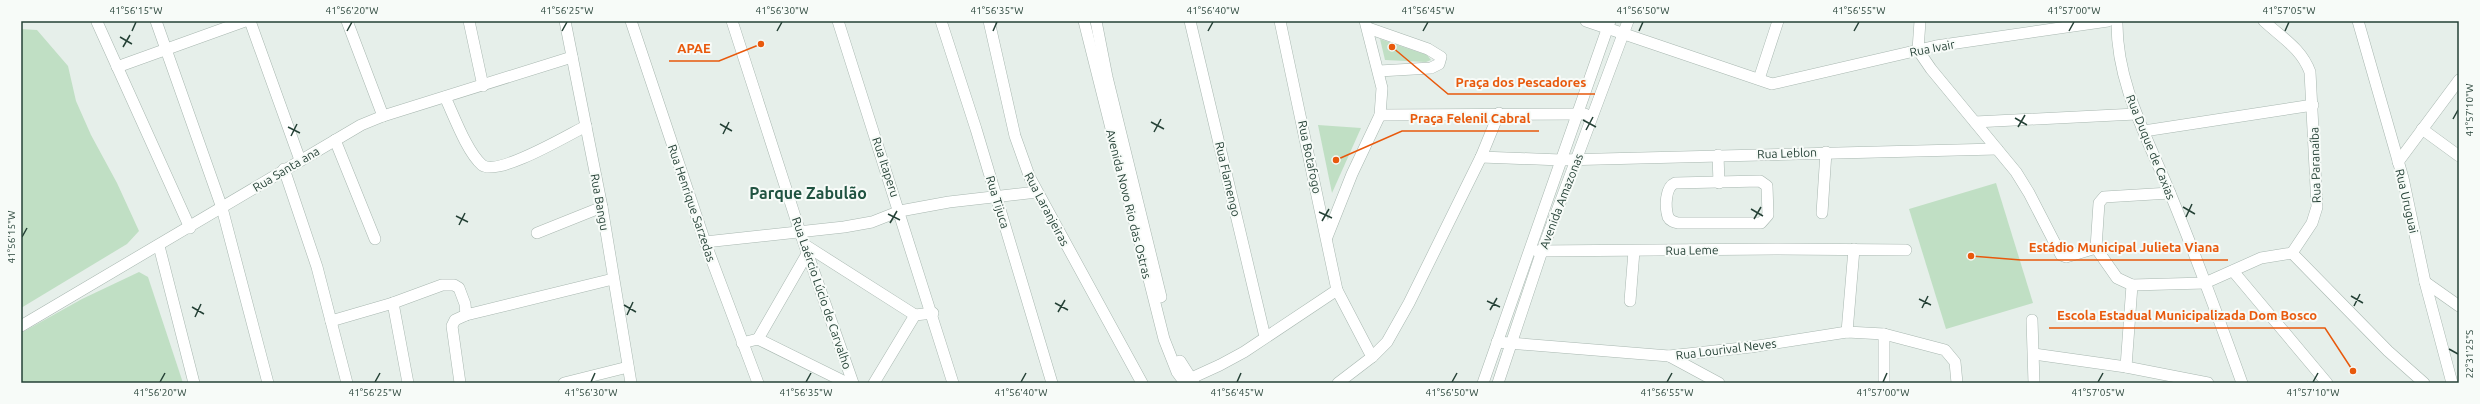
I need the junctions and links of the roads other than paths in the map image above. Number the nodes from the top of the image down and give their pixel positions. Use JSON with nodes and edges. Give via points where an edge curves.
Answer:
{"nodes":[{"id":1,"x":156,"y":21,"type":"edge"},
{"id":2,"x":245,"y":21,"type":"edge"},
{"id":3,"x":250,"y":21,"type":"edge"},
{"id":4,"x":347,"y":21,"type":"edge"},
{"id":5,"x":469,"y":21,"type":"edge"},
{"id":6,"x":565,"y":21,"type":"edge"},
{"id":7,"x":631,"y":21,"type":"edge"},
{"id":8,"x":732,"y":21,"type":"edge"},
{"id":9,"x":838,"y":21,"type":"edge"},
{"id":10,"x":941,"y":21,"type":"edge"},
{"id":11,"x":989,"y":21,"type":"edge"},
{"id":12,"x":1084,"y":21,"type":"edge"},
{"id":13,"x":1096,"y":21,"type":"edge"},
{"id":14,"x":1190,"y":21,"type":"edge"},
{"id":15,"x":1280,"y":21,"type":"edge"},
{"id":16,"x":1586,"y":21,"type":"edge"},
{"id":17,"x":1628,"y":21,"type":"edge"},
{"id":18,"x":1778,"y":21,"type":"edge"},
{"id":19,"x":1920,"y":21,"type":"edge"},
{"id":20,"x":2108,"y":21,"type":"edge"},
{"id":21,"x":2117,"y":21,"type":"edge"},
{"id":22,"x":2264,"y":21,"type":"edge"},
{"id":23,"x":2358,"y":21,"type":"edge"},
{"id":24,"x":97,"y":22,"type":"dead end"},
{"id":25,"x":1367,"y":24,"type":"edge"},
{"id":26,"x":1609,"y":25,"type":"edge"},
{"id":27,"x":1623,"y":34,"type":"junction"},
{"id":28,"x":166,"y":49,"type":"junction"},
{"id":29,"x":1918,"y":50,"type":"junction"},
{"id":30,"x":572,"y":57,"type":"junction"},
{"id":31,"x":117,"y":67,"type":"junction"},
{"id":32,"x":1379,"y":71,"type":"junction"},
{"id":33,"x":1759,"y":79,"type":"junction"},
{"id":34,"x":2459,"y":80,"type":"edge"},
{"id":35,"x":482,"y":86,"type":"junction"},
{"id":36,"x":445,"y":97,"type":"junction"},
{"id":37,"x":2313,"y":105,"type":"junction"},
{"id":38,"x":1499,"y":113,"type":"junction"},
{"id":39,"x":1579,"y":114,"type":"junction"},
{"id":40,"x":2136,"y":114,"type":"junction"},
{"id":41,"x":1380,"y":115,"type":"junction"},
{"id":42,"x":1593,"y":115,"type":"junction"},
{"id":43,"x":383,"y":116,"type":"junction"},
{"id":44,"x":1975,"y":122,"type":"junction"},
{"id":45,"x":586,"y":126,"type":"junction"},
{"id":46,"x":2422,"y":129,"type":"junction"},
{"id":47,"x":2144,"y":132,"type":"junction"},
{"id":48,"x":335,"y":140,"type":"junction"},
{"id":49,"x":1997,"y":149,"type":"junction"},
{"id":50,"x":1826,"y":152,"type":"junction"},
{"id":51,"x":1718,"y":155,"type":"junction"},
{"id":52,"x":2459,"y":156,"type":"edge"},
{"id":53,"x":1481,"y":157,"type":"junction"},
{"id":54,"x":300,"y":160,"type":"junction"},
{"id":55,"x":1561,"y":160,"type":"junction"},
{"id":56,"x":1578,"y":160,"type":"junction"},
{"id":57,"x":2398,"y":162,"type":"junction"},
{"id":58,"x":284,"y":169,"type":"junction"},
{"id":59,"x":1719,"y":183,"type":"junction"},
{"id":60,"x":1037,"y":192,"type":"junction"},
{"id":61,"x":2170,"y":193,"type":"junction"},
{"id":62,"x":996,"y":196,"type":"junction"},
{"id":63,"x":602,"y":207,"type":"junction"},
{"id":64,"x":222,"y":208,"type":"junction"},
{"id":65,"x":900,"y":211,"type":"junction"},
{"id":66,"x":1822,"y":213,"type":"dead end"},
{"id":67,"x":190,"y":228,"type":"junction"},
{"id":68,"x":800,"y":232,"type":"junction"},
{"id":69,"x":537,"y":233,"type":"dead end"},
{"id":70,"x":375,"y":238,"type":"dead end"},
{"id":71,"x":1327,"y":238,"type":"junction"},
{"id":72,"x":705,"y":242,"type":"junction"},
{"id":73,"x":159,"y":246,"type":"junction"},
{"id":74,"x":2096,"y":248,"type":"junction"},
{"id":75,"x":806,"y":249,"type":"junction"},
{"id":76,"x":1854,"y":249,"type":"junction"},
{"id":77,"x":1906,"y":250,"type":"dead end"},
{"id":78,"x":1530,"y":251,"type":"junction"},
{"id":79,"x":1542,"y":251,"type":"junction"},
{"id":80,"x":1634,"y":251,"type":"junction"},
{"id":81,"x":2292,"y":253,"type":"junction"},
{"id":82,"x":2233,"y":271,"type":"junction"},
{"id":83,"x":613,"y":279,"type":"junction"},
{"id":84,"x":2205,"y":282,"type":"junction"},
{"id":85,"x":2425,"y":282,"type":"junction"},
{"id":86,"x":2132,"y":285,"type":"junction"},
{"id":87,"x":1337,"y":290,"type":"junction"},
{"id":88,"x":1630,"y":301,"type":"dead end"},
{"id":89,"x":393,"y":303,"type":"junction"},
{"id":90,"x":2459,"y":306,"type":"edge"},
{"id":91,"x":933,"y":313,"type":"junction"},
{"id":92,"x":466,"y":315,"type":"junction"},
{"id":93,"x":915,"y":315,"type":"junction"},
{"id":94,"x":2032,"y":320,"type":"dead end"},
{"id":95,"x":331,"y":321,"type":"junction"},
{"id":96,"x":21,"y":326,"type":"edge"},
{"id":97,"x":1847,"y":332,"type":"junction"},
{"id":98,"x":1884,"y":334,"type":"junction"},
{"id":99,"x":1265,"y":338,"type":"junction"},
{"id":100,"x":758,"y":340,"type":"junction"},
{"id":101,"x":1497,"y":342,"type":"junction"},
{"id":102,"x":742,"y":343,"type":"junction"},
{"id":103,"x":1511,"y":344,"type":"junction"},
{"id":104,"x":2034,"y":354,"type":"junction"},
{"id":105,"x":1669,"y":356,"type":"junction"},
{"id":106,"x":1372,"y":357,"type":"junction"},
{"id":107,"x":2126,"y":367,"type":"junction"},
{"id":108,"x":628,"y":368,"type":"junction"},
{"id":109,"x":1187,"y":382,"type":"edge"},
{"id":110,"x":194,"y":383,"type":"edge"},
{"id":111,"x":268,"y":383,"type":"edge"},
{"id":112,"x":347,"y":383,"type":"edge"},
{"id":113,"x":408,"y":383,"type":"edge"},
{"id":114,"x":460,"y":383,"type":"edge"},
{"id":115,"x":564,"y":383,"type":"edge"},
{"id":116,"x":631,"y":383,"type":"edge"},
{"id":117,"x":758,"y":383,"type":"edge"},
{"id":118,"x":847,"y":383,"type":"edge"},
{"id":119,"x":853,"y":383,"type":"edge"},
{"id":120,"x":874,"y":383,"type":"edge"},
{"id":121,"x":954,"y":383,"type":"edge"},
{"id":122,"x":1052,"y":383,"type":"edge"},
{"id":123,"x":1142,"y":383,"type":"edge"},
{"id":124,"x":1338,"y":383,"type":"edge"},
{"id":125,"x":1483,"y":383,"type":"edge"},
{"id":126,"x":1498,"y":383,"type":"edge"},
{"id":127,"x":1719,"y":383,"type":"edge"},
{"id":128,"x":1884,"y":383,"type":"edge"},
{"id":129,"x":1957,"y":383,"type":"edge"},
{"id":130,"x":2034,"y":383,"type":"edge"},
{"id":131,"x":2208,"y":383,"type":"edge"},
{"id":132,"x":2242,"y":383,"type":"edge"},
{"id":133,"x":2327,"y":383,"type":"edge"},
{"id":134,"x":2424,"y":383,"type":"edge"},
{"id":135,"x":2452,"y":383,"type":"edge"}],
"edges":[{"from":1,"to":28,"type":"street"},
{"from":2,"to":28,"type":"street"},
{"from":3,"to":54,"type":"street"},
{"from":4,"to":43,"type":"street"},
{"from":5,"to":35,"type":"street"},
{"from":6,"to":30,"type":"street","name":"Rua Bangu"},
{"from":7,"to":72,"type":"street","name":"Rua Henrique Sarzedas"},
{"from":8,"to":68,"type":"street","name":"Rua Laércio Lúcio de Carvalho"},
{"from":9,"to":65,"type":"street","name":"Rua Itaperu"},
{"from":10,"to":62,"type":"street","name":"Rua Tijuca"},
{"from":11,"to":60,"type":"street","name":"Rua Laranjeiras","via":[[1015,136]]},
{"from":12,"to":109,"type":"street","name":"Avenida Novo Rio das Ostras","via":[[1164,340]]},
{"from":13,"to":109,"type":"street","name":"Avenida Novo Rio das Ostras","via":[[1172,343]]},
{"from":14,"to":99,"type":"street","name":"Rua Flamengo"},
{"from":15,"to":71,"type":"street","name":"Rua Botafogo"},
{"from":16,"to":26,"type":"street","name":"Rua Ivair"},
{"from":17,"to":27,"type":"street","name":"Avenida Amazonas"},
{"from":18,"to":33,"type":"street"},
{"from":19,"to":29,"type":"street"},
{"from":20,"to":29,"type":"street","name":"Rua Ivair"},
{"from":21,"to":40,"type":"street","name":"Rua Duque de Caxias","via":[[2120,63]]},
{"from":22,"to":37,"type":"street","name":"Rua Paranaíba","via":[[2297,49],[2306,61],[2310,72]]},
{"from":23,"to":57,"type":"street","name":"Rua Uruguai"},
{"from":24,"to":31,"type":"street"},
{"from":25,"to":32,"type":"street"},
{"from":25,"to":32,"type":"street","via":[[1428,49],[1441,57],[1439,64],[1431,68]]},
{"from":26,"to":27,"type":"street","name":"Rua Ivair"},
{"from":26,"to":39,"type":"street","name":"Avenida Amazonas"},
{"from":27,"to":33,"type":"street","name":"Rua Ivair"},
{"from":27,"to":42,"type":"street","name":"Avenida Amazonas"},
{"from":28,"to":31,"type":"street"},
{"from":28,"to":64,"type":"street"},
{"from":29,"to":33,"type":"street","name":"Rua Ivair","via":[[1772,84]]},
{"from":29,"to":44,"type":"street"},
{"from":30,"to":35,"type":"street","name":"Rua Santa ana"},
{"from":30,"to":45,"type":"street","name":"Rua Bangu"},
{"from":31,"to":67,"type":"street"},
{"from":32,"to":41,"type":"street","via":[[1382,88]]},
{"from":34,"to":46,"type":"street"},
{"from":35,"to":36,"type":"street","name":"Rua Santa ana"},
{"from":36,"to":43,"type":"street","name":"Rua Santa ana"},
{"from":36,"to":45,"type":"street","via":[[475,157],[483,166],[492,168],[524,157]]},
{"from":37,"to":47,"type":"street"},
{"from":37,"to":81,"type":"street","name":"Rua Paranaíba","via":[[2317,207],[2312,223]]},
{"from":38,"to":39,"type":"street"},
{"from":38,"to":41,"type":"street"},
{"from":38,"to":53,"type":"street"},
{"from":39,"to":42,"type":"street"},
{"from":39,"to":55,"type":"street","name":"Avenida Amazonas"},
{"from":40,"to":44,"type":"street"},
{"from":40,"to":47,"type":"street","name":"Rua Duque de Caxias"},
{"from":41,"to":71,"type":"street","via":[[1352,174]]},
{"from":42,"to":56,"type":"street","name":"Avenida Amazonas"},
{"from":43,"to":48,"type":"street","name":"Rua Santa ana"},
{"from":44,"to":49,"type":"street"},
{"from":45,"to":63,"type":"street","name":"Rua Bangu"},
{"from":46,"to":52,"type":"street"},
{"from":46,"to":57,"type":"street"},
{"from":47,"to":61,"type":"street","name":"Rua Duque de Caxias"},
{"from":48,"to":54,"type":"street","name":"Rua Santa ana"},
{"from":48,"to":70,"type":"street"},
{"from":49,"to":50,"type":"street","name":"Rua Leblon"},
{"from":49,"to":74,"type":"street","via":[[2030,193],[2061,255],[2066,257]]},
{"from":50,"to":51,"type":"street","name":"Rua Leblon"},
{"from":50,"to":66,"type":"street"},
{"from":51,"to":56,"type":"street","name":"Rua Leblon"},
{"from":51,"to":59,"type":"street"},
{"from":53,"to":55,"type":"street"},
{"from":53,"to":106,"type":"street","via":[[1409,303],[1387,342]]},
{"from":54,"to":58,"type":"street","name":"Rua Santa ana"},
{"from":55,"to":56,"type":"street","name":"Rua Leblon"},
{"from":55,"to":78,"type":"street","name":"Avenida Amazonas"},
{"from":56,"to":79,"type":"street","name":"Avenida Amazonas"},
{"from":57,"to":85,"type":"street","name":"Rua Uruguai"},
{"from":58,"to":64,"type":"street","name":"Rua Santa ana"},
{"from":58,"to":95,"type":"street","via":[[315,260]]},
{"from":59,"to":59,"type":"street","via":[[1764,183],[1768,190],[1768,215],[1765,220],[1738,223],[1671,221],[1667,190],[1670,185],[1675,182]]},
{"from":60,"to":62,"type":"street"},
{"from":60,"to":123,"type":"street","name":"Rua Laranjeiras"},
{"from":61,"to":74,"type":"street","via":[[2104,197],[2099,203]]},
{"from":61,"to":84,"type":"street","name":"Rua Duque de Caxias"},
{"from":62,"to":65,"type":"street"},
{"from":62,"to":122,"type":"street","name":"Rua Tijuca"},
{"from":63,"to":69,"type":"street"},
{"from":63,"to":83,"type":"street","name":"Rua Bangu"},
{"from":64,"to":67,"type":"street","name":"Rua Santa ana"},
{"from":64,"to":111,"type":"street"},
{"from":65,"to":68,"type":"street","via":[[872,222]]},
{"from":65,"to":91,"type":"street","name":"Rua Itaperu"},
{"from":67,"to":73,"type":"street","name":"Rua Santa ana"},
{"from":68,"to":72,"type":"street"},
{"from":68,"to":75,"type":"street","name":"Rua Laércio Lúcio de Carvalho"},
{"from":71,"to":87,"type":"street","name":"Rua Botafogo"},
{"from":72,"to":102,"type":"street","name":"Rua Henrique Sarzedas"},
{"from":73,"to":96,"type":"street","name":"Rua Santa ana"},
{"from":73,"to":110,"type":"street"},
{"from":74,"to":86,"type":"street","via":[[2117,278]]},
{"from":75,"to":93,"type":"street"},
{"from":75,"to":100,"type":"street"},
{"from":75,"to":119,"type":"street","name":"Rua Laércio Lúcio de Carvalho"},
{"from":76,"to":77,"type":"street","name":"Rua Leme"},
{"from":76,"to":80,"type":"street","name":"Rua Leme"},
{"from":76,"to":97,"type":"street"},
{"from":78,"to":79,"type":"street","name":"Rua Leme"},
{"from":78,"to":101,"type":"street","name":"Avenida Amazonas"},
{"from":79,"to":80,"type":"street","name":"Rua Leme"},
{"from":79,"to":103,"type":"street","name":"Avenida Amazonas"},
{"from":80,"to":88,"type":"street"},
{"from":81,"to":82,"type":"street","via":[[2261,258]]},
{"from":81,"to":134,"type":"street","via":[[2388,351]]},
{"from":82,"to":84,"type":"street"},
{"from":82,"to":133,"type":"street"},
{"from":83,"to":92,"type":"street"},
{"from":83,"to":108,"type":"street","name":"Rua Bangu"},
{"from":84,"to":86,"type":"street"},
{"from":84,"to":132,"type":"street","name":"Rua Duque de Caxias"},
{"from":85,"to":90,"type":"street"},
{"from":85,"to":135,"type":"street","name":"Rua Uruguai"},
{"from":86,"to":107,"type":"street"},
{"from":87,"to":99,"type":"street"},
{"from":87,"to":106,"type":"street","name":"Rua Botafogo"},
{"from":89,"to":92,"type":"street","via":[[442,285],[454,285],[459,288],[462,295]]},
{"from":89,"to":95,"type":"street"},
{"from":89,"to":113,"type":"street"},
{"from":91,"to":93,"type":"street"},
{"from":91,"to":121,"type":"street","name":"Rua Itaperu"},
{"from":92,"to":114,"type":"street","via":[[455,320],[452,326]]},
{"from":93,"to":120,"type":"street"},
{"from":94,"to":104,"type":"street"},
{"from":95,"to":112,"type":"street"},
{"from":97,"to":98,"type":"street","name":"Rua Lourival Neves"},
{"from":97,"to":105,"type":"street","name":"Rua Lourival Neves","via":[[1751,347]]},
{"from":98,"to":128,"type":"street"},
{"from":98,"to":129,"type":"street","name":"Rua Lourival Neves","via":[[1945,350],[1955,362]]},
{"from":99,"to":109,"type":"street"},
{"from":100,"to":102,"type":"street"},
{"from":100,"to":118,"type":"street"},
{"from":101,"to":103,"type":"street","name":"Rua Lourival Neves"},
{"from":101,"to":125,"type":"street","name":"Avenida Amazonas"},
{"from":102,"to":117,"type":"street","name":"Rua Henrique Sarzedas"},
{"from":103,"to":105,"type":"street","name":"Rua Lourival Neves"},
{"from":103,"to":126,"type":"street","name":"Avenida Amazonas"},
{"from":104,"to":107,"type":"street"},
{"from":104,"to":130,"type":"street"},
{"from":105,"to":127,"type":"street"},
{"from":106,"to":124,"type":"street"},
{"from":107,"to":131,"type":"street"},
{"from":108,"to":115,"type":"street"},
{"from":108,"to":116,"type":"street","name":"Rua Bangu"}]}
